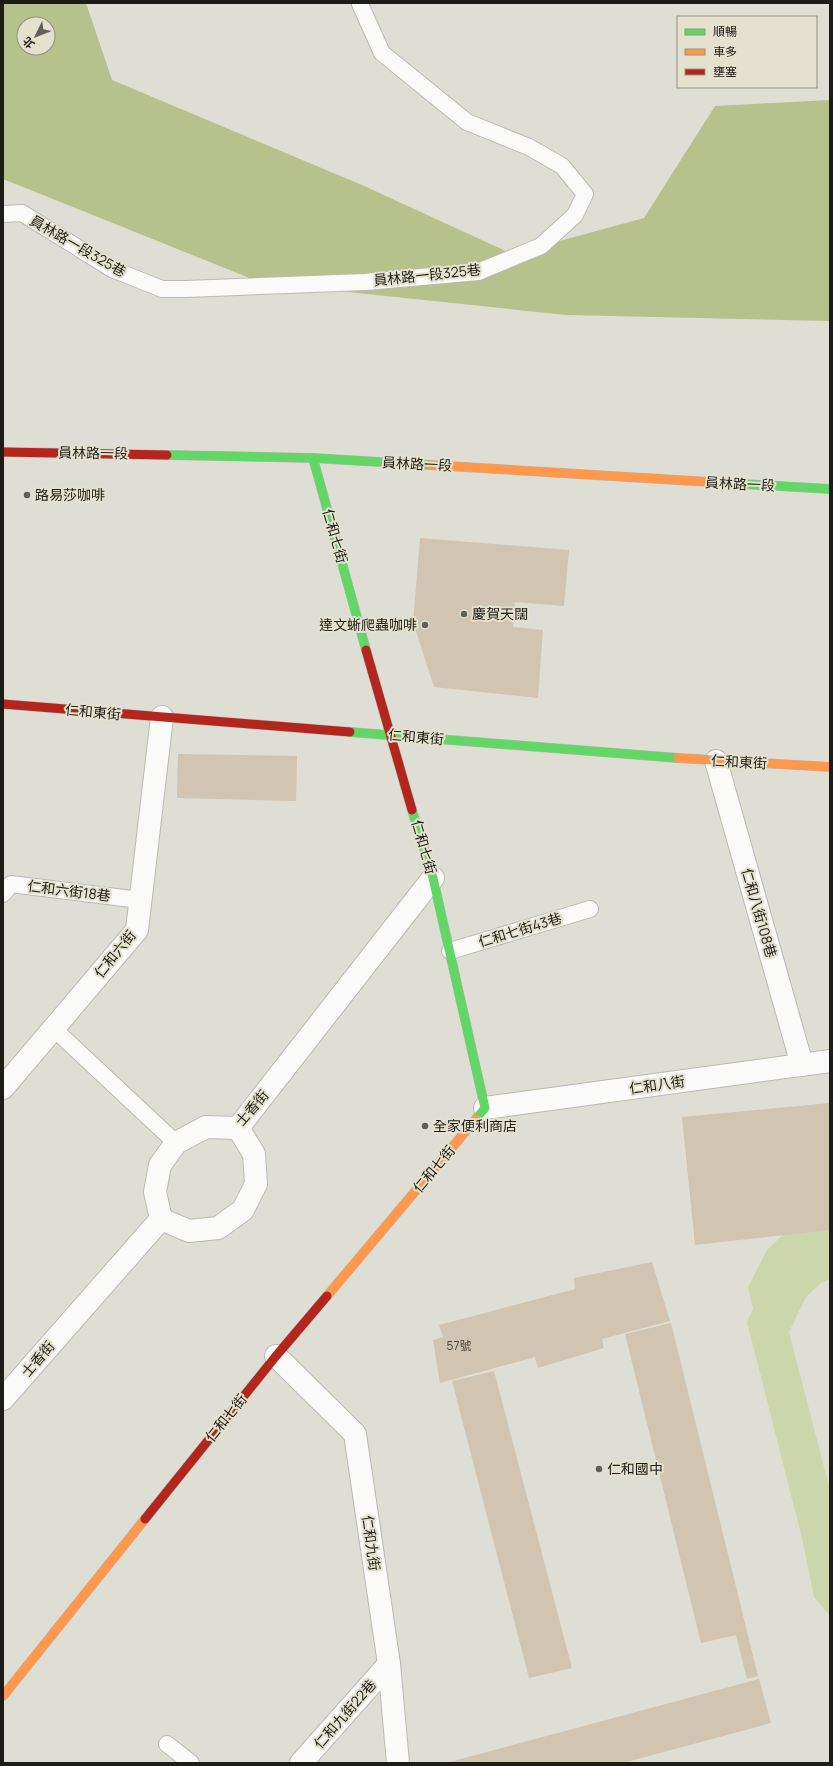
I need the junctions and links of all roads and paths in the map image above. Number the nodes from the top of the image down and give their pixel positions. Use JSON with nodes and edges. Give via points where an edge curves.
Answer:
{"nodes":[{"id":1,"x":360,"y":4,"type":"dead end"},
{"id":2,"x":3,"y":214,"type":"edge"},
{"id":3,"x":3,"y":452,"type":"edge"},
{"id":4,"x":313,"y":458,"type":"junction"},
{"id":5,"x":830,"y":489,"type":"edge"},
{"id":6,"x":3,"y":704,"type":"edge"},
{"id":7,"x":162,"y":717,"type":"junction"},
{"id":8,"x":390,"y":735,"type":"junction"},
{"id":9,"x":716,"y":762,"type":"junction"},
{"id":10,"x":830,"y":767,"type":"edge"},
{"id":11,"x":433,"y":878,"type":"junction"},
{"id":12,"x":3,"y":894,"type":"edge"},
{"id":13,"x":140,"y":900,"type":"junction"},
{"id":14,"x":590,"y":909,"type":"dead end"},
{"id":15,"x":450,"y":951,"type":"junction"},
{"id":16,"x":53,"y":1028,"type":"junction"},
{"id":17,"x":830,"y":1061,"type":"edge"},
{"id":18,"x":802,"y":1065,"type":"junction"},
{"id":19,"x":4,"y":1085,"type":"edge"},
{"id":20,"x":485,"y":1108,"type":"junction"},
{"id":21,"x":238,"y":1128,"type":"junction"},
{"id":22,"x":176,"y":1143,"type":"junction"},
{"id":23,"x":161,"y":1219,"type":"junction"},
{"id":24,"x":276,"y":1356,"type":"junction"},
{"id":25,"x":3,"y":1399,"type":"edge"},
{"id":26,"x":388,"y":1664,"type":"junction"},
{"id":27,"x":3,"y":1696,"type":"edge"},
{"id":28,"x":167,"y":1744,"type":"dead end"},
{"id":29,"x":191,"y":1763,"type":"edge"},
{"id":30,"x":301,"y":1763,"type":"edge"},
{"id":31,"x":398,"y":1763,"type":"edge"}],
"edges":[{"from":1,"to":2,"type":"lane","name":"員林路一段325巷","via":[[382,53],[466,122],[529,147],[562,166],[585,194],[575,215],[541,246],[478,272],[365,282],[162,289],[112,269],[22,213]]},
{"from":3,"to":4,"type":"street","name":"員林路一段"},
{"from":4,"to":5,"type":"street","name":"員林路一段"},
{"from":4,"to":8,"type":"street","name":"仁和七街"},
{"from":6,"to":7,"type":"street","name":"仁和東街"},
{"from":7,"to":8,"type":"street","name":"仁和東街"},
{"from":7,"to":13,"type":"street","name":"仁和六街"},
{"from":8,"to":9,"type":"street","name":"仁和東街"},
{"from":8,"to":11,"type":"street","name":"仁和七街"},
{"from":9,"to":10,"type":"street","name":"仁和東街"},
{"from":9,"to":18,"type":"street","name":"仁和八街108巷"},
{"from":11,"to":15,"type":"street","name":"仁和七街"},
{"from":11,"to":21,"type":"street","name":"士香街"},
{"from":12,"to":13,"type":"lane","name":"仁和六街18巷","via":[[11,884]]},
{"from":13,"to":16,"type":"street","name":"仁和六街","via":[[137,930]]},
{"from":14,"to":15,"type":"lane","name":"仁和七街43巷"},
{"from":15,"to":20,"type":"street","name":"仁和七街"},
{"from":16,"to":19,"type":"street","name":"仁和六街"},
{"from":16,"to":22,"type":"lane"},
{"from":17,"to":18,"type":"street","name":"仁和八街"},
{"from":18,"to":20,"type":"street","name":"仁和八街"},
{"from":20,"to":24,"type":"street","name":"仁和七街"},
{"from":21,"to":22,"type":"street","name":"士香街","via":[[206,1127]]},
{"from":21,"to":23,"type":"street","via":[[254,1154],[256,1184],[243,1210],[218,1228],[188,1231]]},
{"from":22,"to":23,"type":"street","name":"士香街","via":[[160,1165],[155,1192]]},
{"from":23,"to":25,"type":"street","name":"士香街"},
{"from":24,"to":26,"type":"street","name":"仁和九街","via":[[355,1434]]},
{"from":24,"to":27,"type":"street","name":"仁和七街"},
{"from":26,"to":30,"type":"street","name":"仁和九街22巷"},
{"from":26,"to":31,"type":"street","name":"仁和九街"},
{"from":28,"to":29,"type":"lane"}]}
